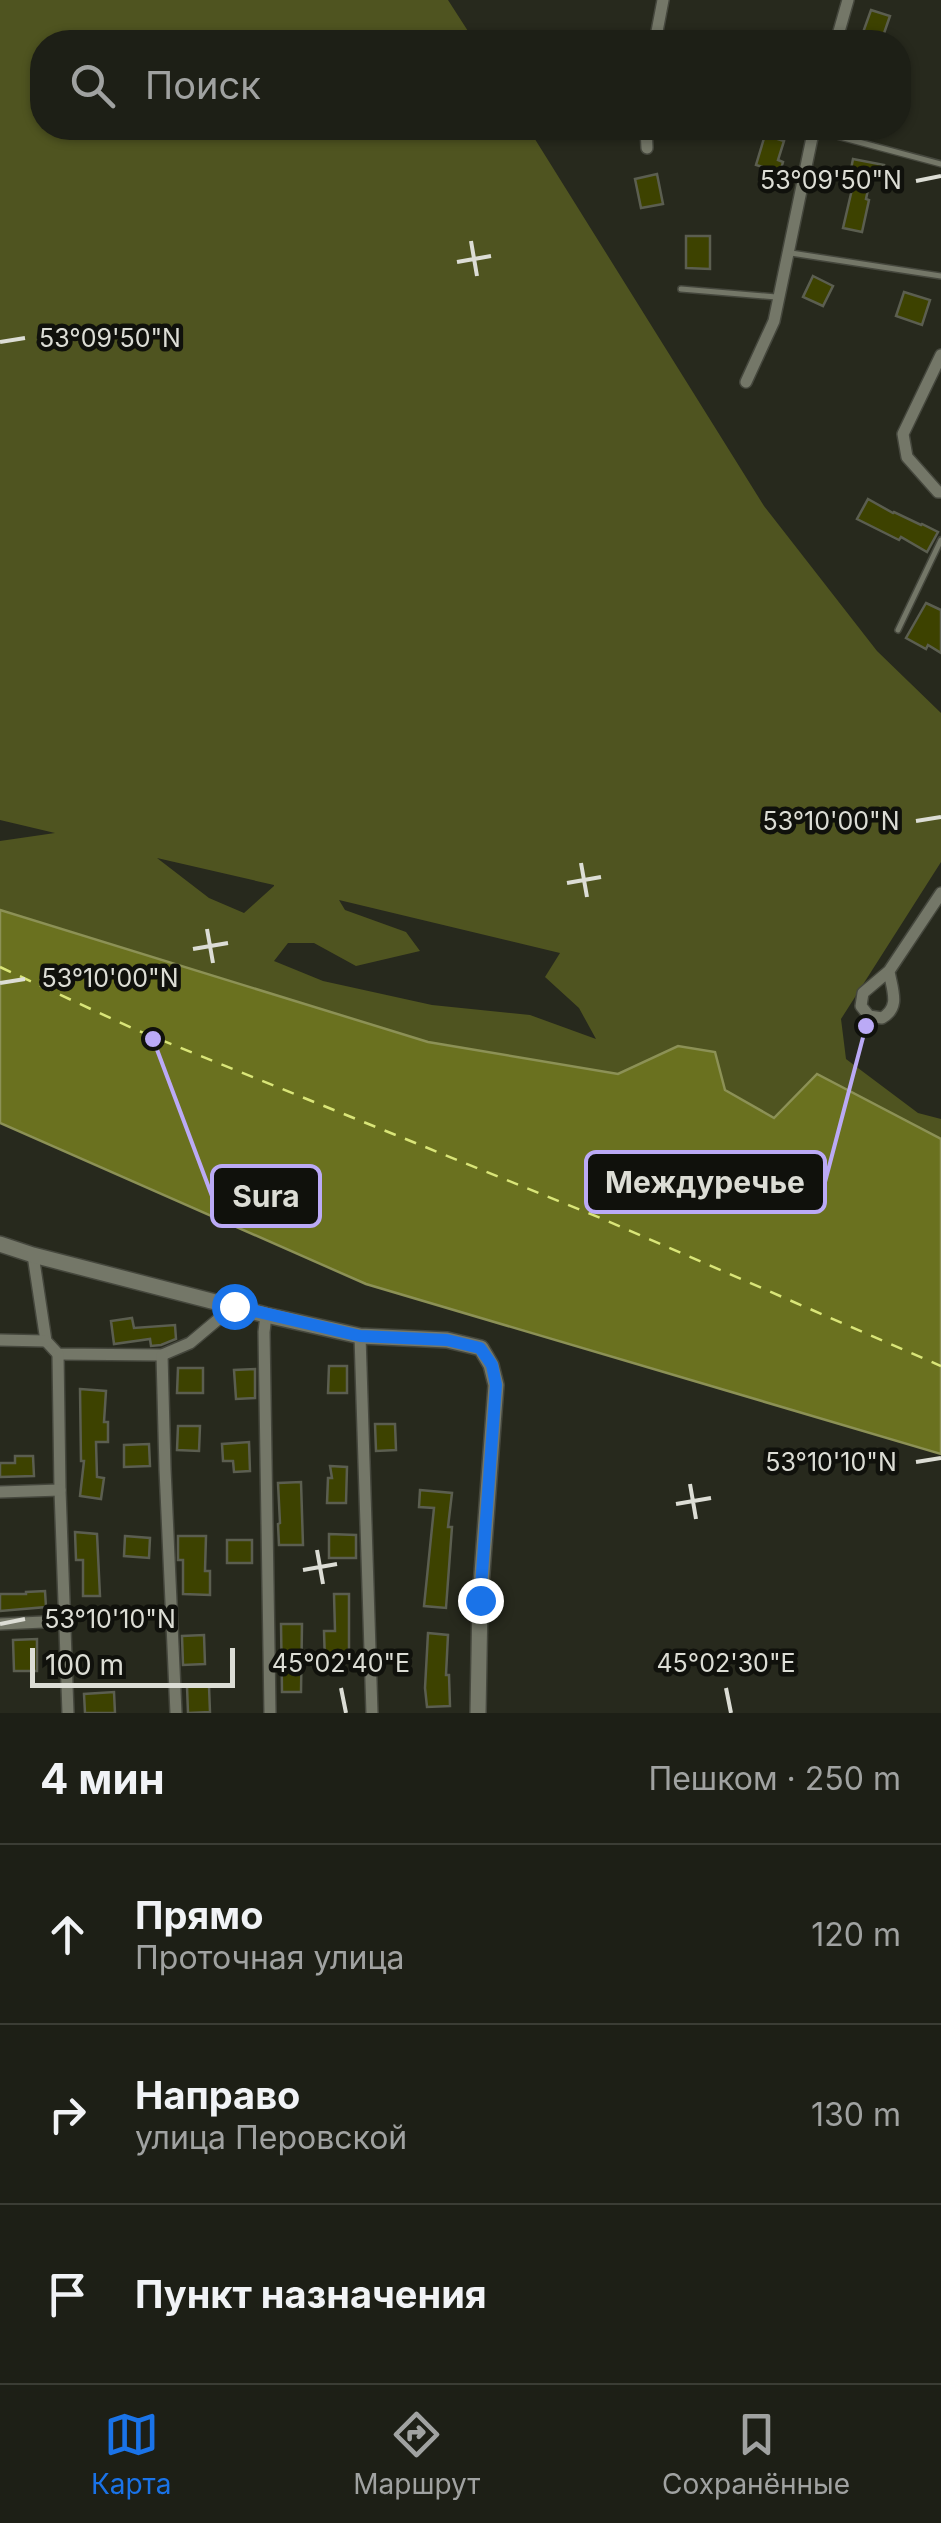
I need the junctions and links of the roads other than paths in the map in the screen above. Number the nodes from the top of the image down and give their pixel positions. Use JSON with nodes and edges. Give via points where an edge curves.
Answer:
{"nodes":[{"id":1,"x":663,"y":0,"type":"edge"},
{"id":2,"x":848,"y":0,"type":"edge"},
{"id":3,"x":657,"y":30,"type":"edge"},
{"id":4,"x":839,"y":30,"type":"edge"},
{"id":5,"x":647,"y":140,"type":"edge"},
{"id":6,"x":812,"y":140,"type":"edge"},
{"id":7,"x":856,"y":140,"type":"edge"},
{"id":8,"x":647,"y":148,"type":"dead end"},
{"id":9,"x":941,"y":164,"type":"edge"},
{"id":10,"x":788,"y":253,"type":"junction"},
{"id":11,"x":941,"y":276,"type":"edge"},
{"id":12,"x":681,"y":289,"type":"dead end"},
{"id":13,"x":779,"y":297,"type":"junction"},
{"id":14,"x":941,"y":354,"type":"edge"},
{"id":15,"x":746,"y":382,"type":"dead end"},
{"id":16,"x":939,"y":492,"type":"edge"},
{"id":17,"x":941,"y":540,"type":"edge"},
{"id":18,"x":898,"y":630,"type":"dead end"},
{"id":19,"x":941,"y":893,"type":"edge"},
{"id":20,"x":889,"y":971,"type":"junction"},
{"id":21,"x":0,"y":1244,"type":"edge"},
{"id":22,"x":33,"y":1255,"type":"junction"},
{"id":23,"x":234,"y":1306,"type":"junction"},
{"id":24,"x":266,"y":1315,"type":"junction"},
{"id":25,"x":360,"y":1336,"type":"junction"},
{"id":26,"x":0,"y":1340,"type":"edge"},
{"id":27,"x":46,"y":1341,"type":"junction"},
{"id":28,"x":58,"y":1354,"type":"junction"},
{"id":29,"x":162,"y":1355,"type":"junction"},
{"id":30,"x":60,"y":1490,"type":"junction"},
{"id":31,"x":0,"y":1492,"type":"edge"},
{"id":32,"x":64,"y":1621,"type":"junction"},
{"id":33,"x":0,"y":1624,"type":"edge"},
{"id":34,"x":68,"y":1713,"type":"edge"},
{"id":35,"x":176,"y":1713,"type":"edge"},
{"id":36,"x":270,"y":1713,"type":"edge"},
{"id":37,"x":372,"y":1713,"type":"edge"},
{"id":38,"x":478,"y":1713,"type":"edge"}],
"edges":[{"from":1,"to":3,"type":"street"},
{"from":2,"to":4,"type":"street"},
{"from":5,"to":8,"type":"street"},
{"from":6,"to":10,"type":"street"},
{"from":7,"to":9,"type":"lane"},
{"from":10,"to":11,"type":"lane"},
{"from":10,"to":13,"type":"street"},
{"from":12,"to":13,"type":"lane"},
{"from":13,"to":15,"type":"street"},
{"from":14,"to":16,"type":"street","via":[[904,434],[907,456]]},
{"from":17,"to":18,"type":"lane"},
{"from":19,"to":20,"type":"street"},
{"from":20,"to":20,"type":"street","via":[[896,1004],[882,1018],[868,1016],[863,993]]},
{"from":21,"to":22,"type":"main road"},
{"from":22,"to":23,"type":"main road"},
{"from":22,"to":27,"type":"street"},
{"from":23,"to":24,"type":"main road"},
{"from":23,"to":29,"type":"street","via":[[190,1344]]},
{"from":24,"to":25,"type":"main road"},
{"from":24,"to":36,"type":"street"},
{"from":25,"to":37,"type":"street"},
{"from":25,"to":38,"type":"main road","via":[[447,1340],[480,1348],[492,1365]]},
{"from":26,"to":27,"type":"street"},
{"from":27,"to":28,"type":"street"},
{"from":28,"to":29,"type":"street"},
{"from":28,"to":30,"type":"street"},
{"from":29,"to":35,"type":"street"},
{"from":30,"to":31,"type":"street"},
{"from":30,"to":32,"type":"street"},
{"from":32,"to":33,"type":"street"},
{"from":32,"to":34,"type":"street"}]}
